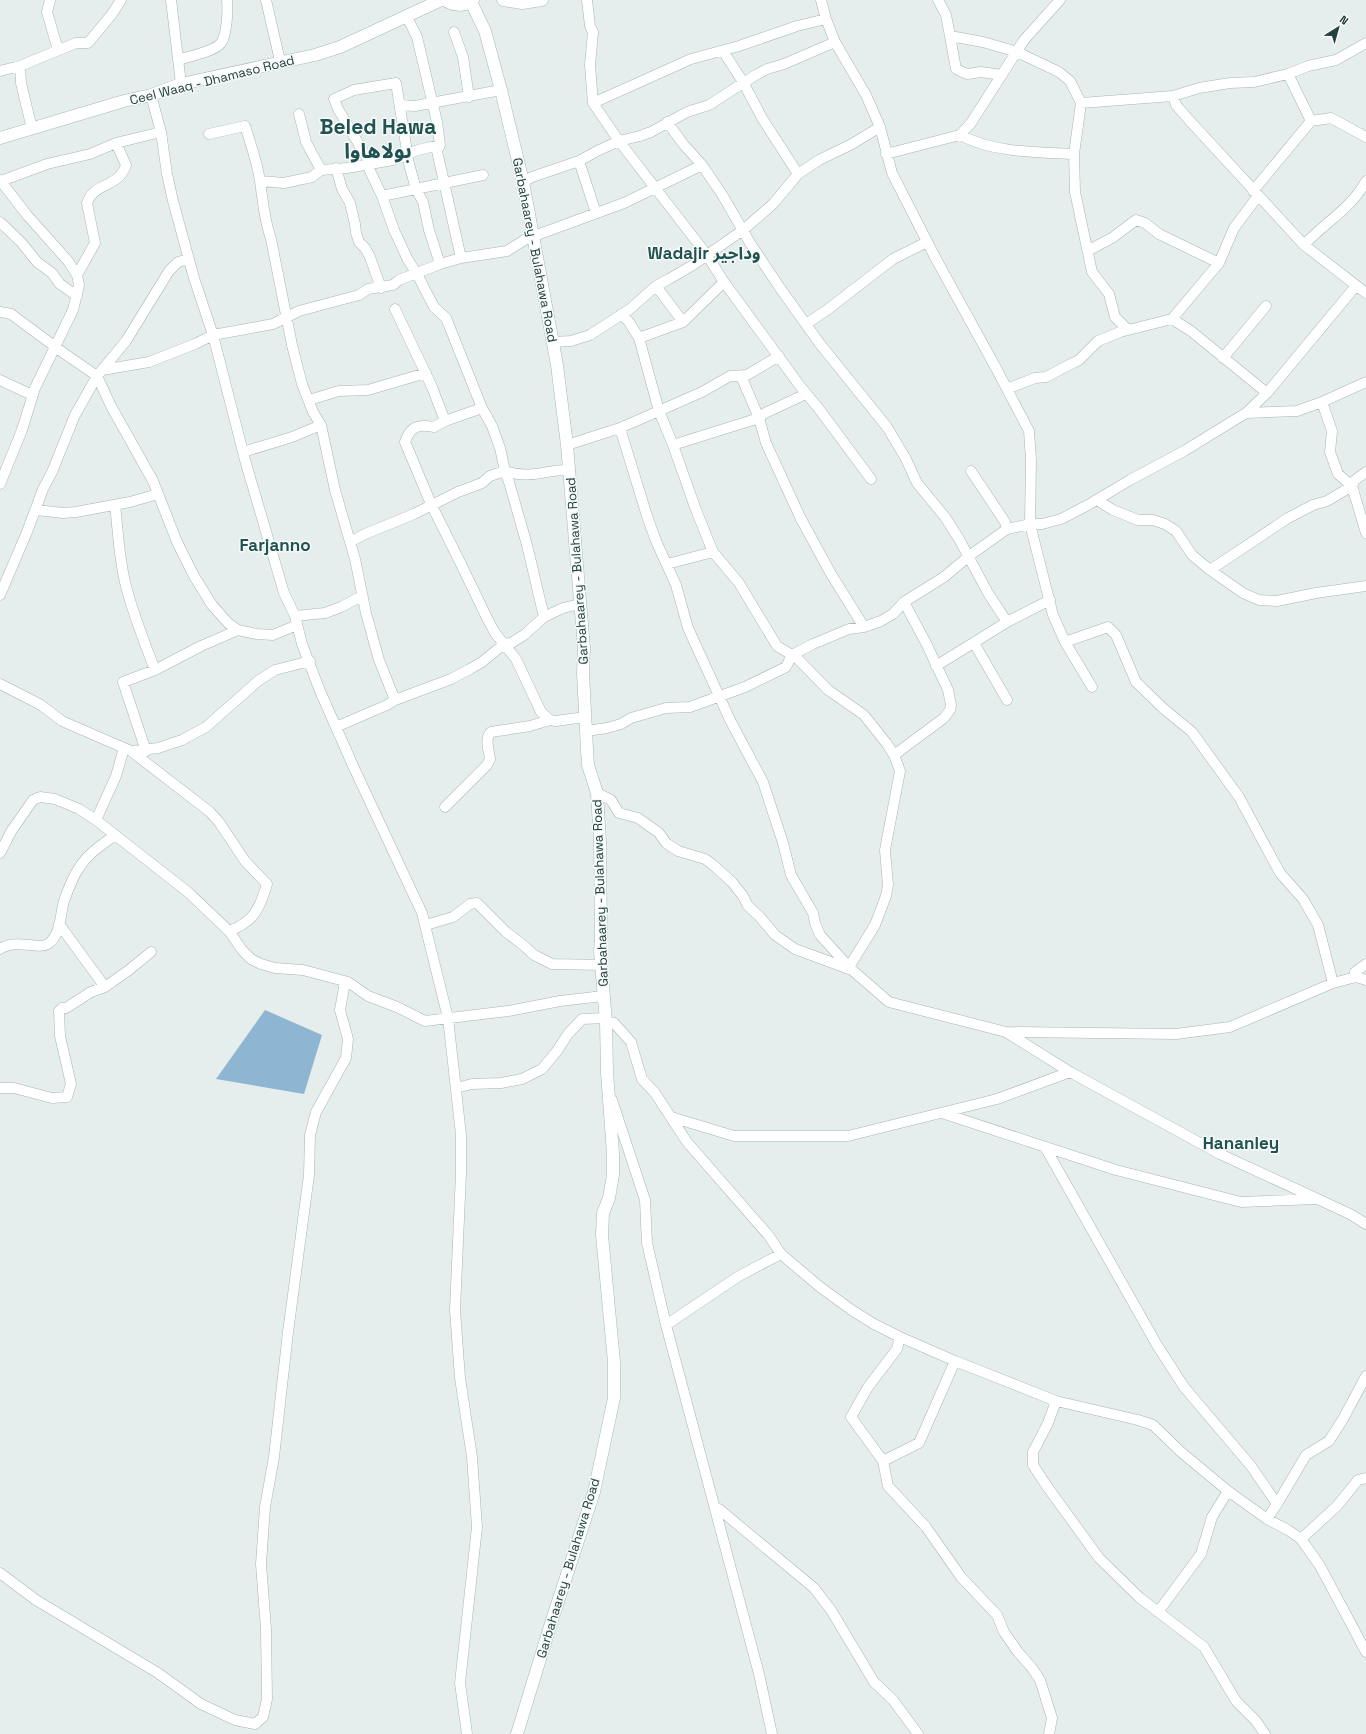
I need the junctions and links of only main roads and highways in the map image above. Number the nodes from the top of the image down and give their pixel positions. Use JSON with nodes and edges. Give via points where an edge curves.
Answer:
{"nodes":[{"id":1,"x":441,"y":0,"type":"edge"},
{"id":2,"x":444,"y":0,"type":"edge"},
{"id":3,"x":503,"y":0,"type":"edge"},
{"id":4,"x":542,"y":0,"type":"edge"},
{"id":5,"x":472,"y":1,"type":"edge"},
{"id":6,"x":0,"y":138,"type":"edge"},
{"id":7,"x":518,"y":1734,"type":"edge"}],
"edges":[{"from":1,"to":6,"type":"main road","name":"Ceel Waaq - Dhamaso Road","via":[[340,47],[315,55],[181,84]]},
{"from":2,"to":5,"type":"main road","via":[[456,5]]},
{"from":3,"to":4,"type":"main road","via":[[522,3]]},
{"from":5,"to":7,"type":"main road","name":"Garbahaarey - Bulahawa Road","via":[[485,31],[523,182],[552,342],[567,445],[584,648],[588,765],[596,793],[601,874],[601,965],[613,1140],[613,1175],[603,1213],[602,1235],[614,1362],[614,1398],[594,1492]]}]}
